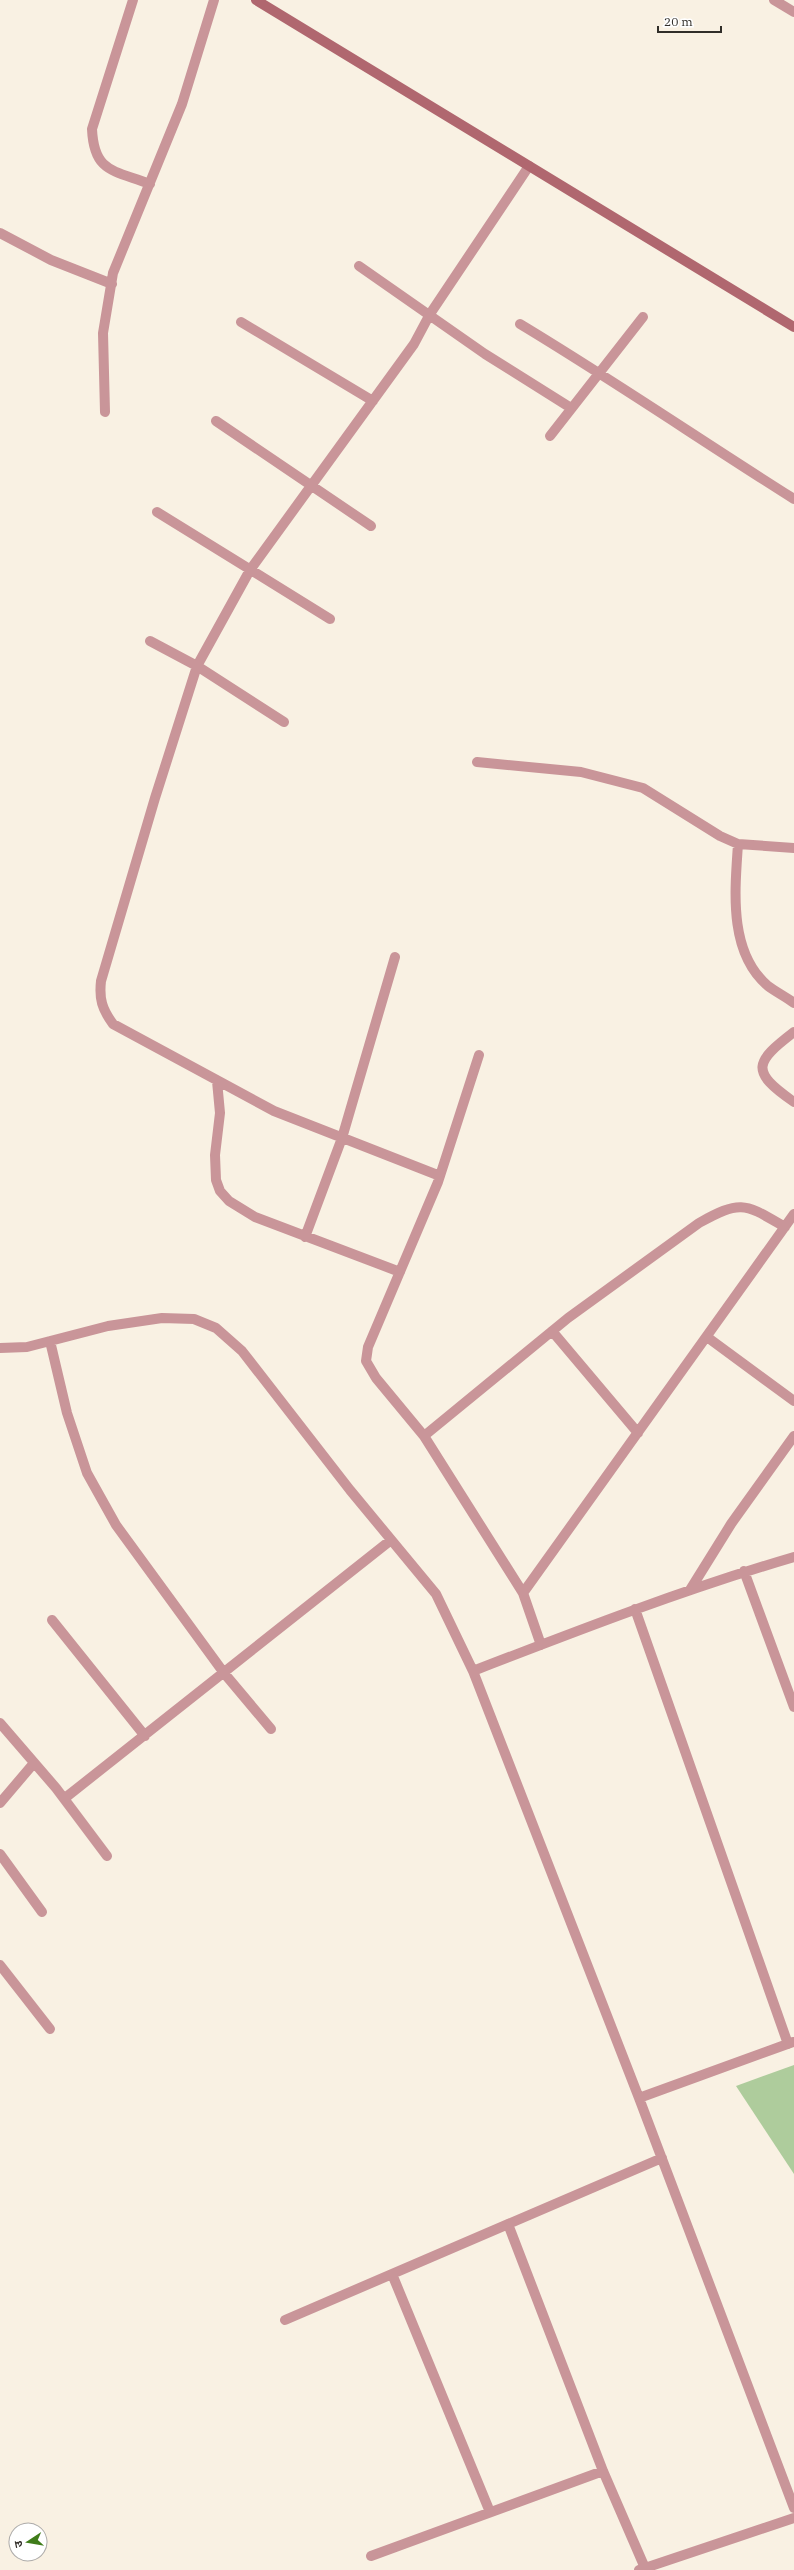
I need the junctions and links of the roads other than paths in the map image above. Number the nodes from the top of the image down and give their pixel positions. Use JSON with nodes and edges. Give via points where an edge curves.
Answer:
{"nodes":[{"id":1,"x":133,"y":0,"type":"edge"},
{"id":2,"x":214,"y":0,"type":"edge"},
{"id":3,"x":256,"y":0,"type":"edge"},
{"id":4,"x":774,"y":0,"type":"edge"},
{"id":5,"x":794,"y":12,"type":"edge"},
{"id":6,"x":529,"y":166,"type":"junction"},
{"id":7,"x":150,"y":184,"type":"junction"},
{"id":8,"x":0,"y":233,"type":"edge"},
{"id":9,"x":359,"y":266,"type":"dead end"},
{"id":10,"x":112,"y":284,"type":"junction"},
{"id":11,"x":430,"y":314,"type":"junction"},
{"id":12,"x":643,"y":317,"type":"dead end"},
{"id":13,"x":241,"y":322,"type":"dead end"},
{"id":14,"x":520,"y":324,"type":"dead end"},
{"id":15,"x":794,"y":327,"type":"edge"},
{"id":16,"x":600,"y":372,"type":"junction"},
{"id":17,"x":373,"y":401,"type":"junction"},
{"id":18,"x":571,"y":408,"type":"junction"},
{"id":19,"x":105,"y":412,"type":"dead end"},
{"id":20,"x":216,"y":421,"type":"dead end"},
{"id":21,"x":550,"y":436,"type":"dead end"},
{"id":22,"x":311,"y":487,"type":"junction"},
{"id":23,"x":794,"y":499,"type":"edge"},
{"id":24,"x":157,"y":512,"type":"dead end"},
{"id":25,"x":371,"y":526,"type":"dead end"},
{"id":26,"x":250,"y":570,"type":"junction"},
{"id":27,"x":330,"y":620,"type":"dead end"},
{"id":28,"x":150,"y":641,"type":"dead end"},
{"id":29,"x":197,"y":666,"type":"junction"},
{"id":30,"x":284,"y":722,"type":"dead end"},
{"id":31,"x":477,"y":762,"type":"dead end"},
{"id":32,"x":738,"y":844,"type":"junction"},
{"id":33,"x":794,"y":848,"type":"edge"},
{"id":34,"x":395,"y":957,"type":"dead end"},
{"id":35,"x":794,"y":1003,"type":"edge"},
{"id":36,"x":794,"y":1032,"type":"edge"},
{"id":37,"x":479,"y":1055,"type":"dead end"},
{"id":38,"x":217,"y":1081,"type":"junction"},
{"id":39,"x":794,"y":1102,"type":"edge"},
{"id":40,"x":342,"y":1138,"type":"junction"},
{"id":41,"x":440,"y":1176,"type":"junction"},
{"id":42,"x":794,"y":1214,"type":"edge"},
{"id":43,"x":785,"y":1227,"type":"junction"},
{"id":44,"x":305,"y":1237,"type":"junction"},
{"id":45,"x":400,"y":1272,"type":"junction"},
{"id":46,"x":552,"y":1331,"type":"junction"},
{"id":47,"x":707,"y":1337,"type":"junction"},
{"id":48,"x":50,"y":1341,"type":"junction"},
{"id":49,"x":0,"y":1348,"type":"edge"},
{"id":50,"x":794,"y":1401,"type":"edge"},
{"id":51,"x":638,"y":1433,"type":"junction"},
{"id":52,"x":424,"y":1436,"type":"junction"},
{"id":53,"x":794,"y":1436,"type":"edge"},
{"id":54,"x":391,"y":1540,"type":"junction"},
{"id":55,"x":794,"y":1557,"type":"edge"},
{"id":56,"x":744,"y":1571,"type":"junction"},
{"id":57,"x":690,"y":1590,"type":"junction"},
{"id":58,"x":523,"y":1593,"type":"junction"},
{"id":59,"x":635,"y":1609,"type":"junction"},
{"id":60,"x":52,"y":1620,"type":"dead end"},
{"id":61,"x":541,"y":1645,"type":"junction"},
{"id":62,"x":472,"y":1671,"type":"junction"},
{"id":63,"x":224,"y":1673,"type":"junction"},
{"id":64,"x":794,"y":1707,"type":"edge"},
{"id":65,"x":0,"y":1723,"type":"edge"},
{"id":66,"x":271,"y":1728,"type":"dead end"},
{"id":67,"x":145,"y":1736,"type":"junction"},
{"id":68,"x":34,"y":1763,"type":"junction"},
{"id":69,"x":64,"y":1798,"type":"junction"},
{"id":70,"x":0,"y":1803,"type":"edge"},
{"id":71,"x":0,"y":1854,"type":"edge"},
{"id":72,"x":107,"y":1856,"type":"dead end"},
{"id":73,"x":42,"y":1912,"type":"dead end"},
{"id":74,"x":0,"y":1966,"type":"edge"},
{"id":75,"x":50,"y":2029,"type":"dead end"},
{"id":76,"x":791,"y":2043,"type":"edge"},
{"id":77,"x":639,"y":2098,"type":"junction"},
{"id":78,"x":662,"y":2158,"type":"junction"},
{"id":79,"x":508,"y":2224,"type":"junction"},
{"id":80,"x":392,"y":2274,"type":"junction"},
{"id":81,"x":285,"y":2320,"type":"dead end"},
{"id":82,"x":603,"y":2470,"type":"junction"},
{"id":83,"x":794,"y":2508,"type":"edge"},
{"id":84,"x":490,"y":2512,"type":"junction"},
{"id":85,"x":794,"y":2518,"type":"edge"},
{"id":86,"x":371,"y":2556,"type":"dead end"},
{"id":87,"x":642,"y":2569,"type":"edge"}],
"edges":[{"from":1,"to":7,"type":"street","via":[[92,129],[93,147],[98,161],[105,167]]},
{"from":2,"to":7,"type":"street","via":[[182,104]]},
{"from":3,"to":6,"type":"main road"},
{"from":4,"to":5,"type":"street"},
{"from":6,"to":11,"type":"street"},
{"from":6,"to":15,"type":"main road"},
{"from":7,"to":10,"type":"street","via":[[114,273]]},
{"from":8,"to":10,"type":"street","via":[[51,260]]},
{"from":9,"to":11,"type":"street"},
{"from":10,"to":19,"type":"street","via":[[103,333]]},
{"from":11,"to":17,"type":"street","via":[[414,344]]},
{"from":11,"to":18,"type":"street","via":[[485,354]]},
{"from":12,"to":16,"type":"street"},
{"from":13,"to":17,"type":"street"},
{"from":14,"to":16,"type":"street"},
{"from":16,"to":18,"type":"street"},
{"from":16,"to":23,"type":"street","via":[[647,406]]},
{"from":17,"to":22,"type":"street"},
{"from":18,"to":21,"type":"street"},
{"from":20,"to":22,"type":"street"},
{"from":22,"to":25,"type":"street"},
{"from":22,"to":26,"type":"street"},
{"from":24,"to":26,"type":"street"},
{"from":26,"to":27,"type":"street"},
{"from":26,"to":29,"type":"street"},
{"from":28,"to":29,"type":"street"},
{"from":29,"to":30,"type":"street"},
{"from":29,"to":38,"type":"street","via":[[150,813],[101,981],[99,999],[104,1013],[113,1024]]},
{"from":31,"to":32,"type":"street","via":[[581,772],[643,788],[720,836]]},
{"from":32,"to":33,"type":"street"},
{"from":32,"to":35,"type":"street","via":[[736,880],[739,936],[750,963],[768,985]]},
{"from":34,"to":40,"type":"street"},
{"from":36,"to":39,"type":"street","via":[[768,1051],[762,1060],[762,1067],[769,1081]]},
{"from":37,"to":41,"type":"street"},
{"from":38,"to":40,"type":"street","via":[[274,1112]]},
{"from":38,"to":44,"type":"street","via":[[220,1113],[215,1155],[216,1180],[220,1191],[229,1201],[254,1217]]},
{"from":40,"to":41,"type":"street"},
{"from":40,"to":44,"type":"street"},
{"from":41,"to":45,"type":"street"},
{"from":42,"to":43,"type":"street"},
{"from":43,"to":46,"type":"street","via":[[750,1207],[739,1206],[714,1215],[680,1236]]},
{"from":43,"to":47,"type":"street"},
{"from":44,"to":45,"type":"street"},
{"from":45,"to":52,"type":"street","via":[[368,1346],[366,1361],[376,1378]]},
{"from":46,"to":51,"type":"street"},
{"from":46,"to":52,"type":"street"},
{"from":47,"to":50,"type":"street"},
{"from":47,"to":51,"type":"street"},
{"from":48,"to":49,"type":"street"},
{"from":48,"to":54,"type":"street","via":[[108,1326],[162,1318],[194,1319],[216,1328],[242,1351]]},
{"from":48,"to":63,"type":"street","via":[[67,1413],[87,1473],[116,1525]]},
{"from":51,"to":58,"type":"street"},
{"from":52,"to":58,"type":"street"},
{"from":53,"to":57,"type":"street","via":[[732,1524]]},
{"from":54,"to":62,"type":"street","via":[[436,1594]]},
{"from":54,"to":63,"type":"street"},
{"from":55,"to":56,"type":"street"},
{"from":56,"to":57,"type":"street"},
{"from":56,"to":64,"type":"street"},
{"from":57,"to":59,"type":"street"},
{"from":58,"to":61,"type":"street"},
{"from":59,"to":61,"type":"street"},
{"from":59,"to":76,"type":"street"},
{"from":60,"to":67,"type":"street"},
{"from":61,"to":62,"type":"street"},
{"from":62,"to":77,"type":"street"},
{"from":63,"to":66,"type":"street"},
{"from":63,"to":67,"type":"street"},
{"from":65,"to":68,"type":"street"},
{"from":67,"to":69,"type":"street"},
{"from":68,"to":69,"type":"street"},
{"from":68,"to":70,"type":"street"},
{"from":69,"to":72,"type":"street"},
{"from":71,"to":73,"type":"street"},
{"from":74,"to":75,"type":"street"},
{"from":76,"to":77,"type":"street"},
{"from":77,"to":78,"type":"street"},
{"from":78,"to":79,"type":"street"},
{"from":78,"to":83,"type":"street"},
{"from":79,"to":80,"type":"street"},
{"from":79,"to":82,"type":"street"},
{"from":80,"to":81,"type":"street"},
{"from":80,"to":84,"type":"street"},
{"from":82,"to":84,"type":"street"},
{"from":82,"to":87,"type":"street"},
{"from":84,"to":86,"type":"street"},
{"from":85,"to":87,"type":"street"}]}
